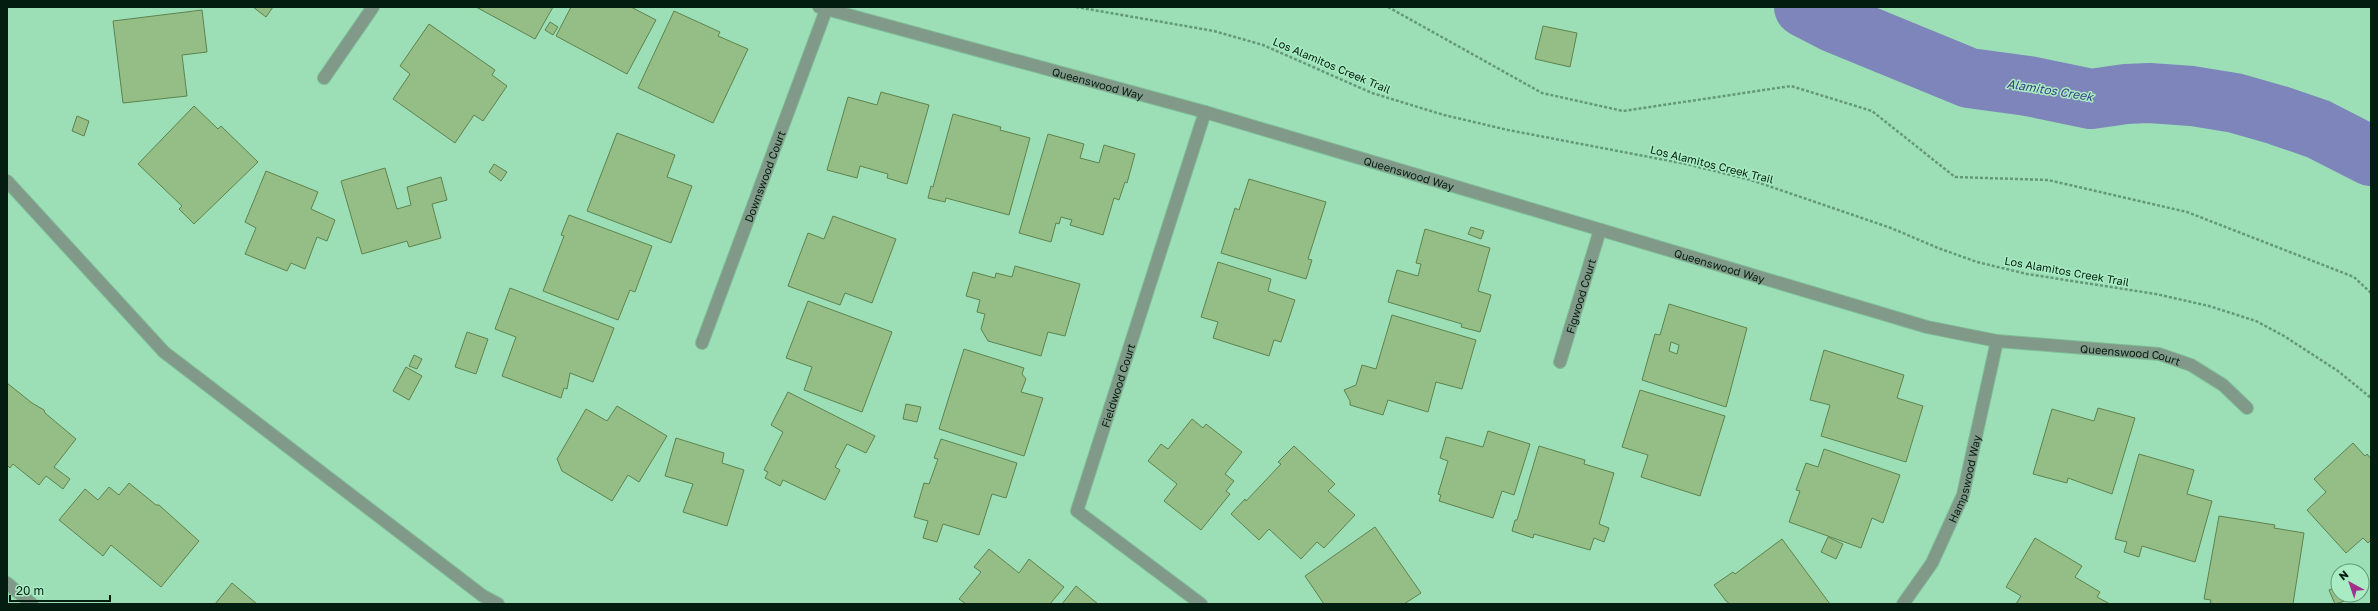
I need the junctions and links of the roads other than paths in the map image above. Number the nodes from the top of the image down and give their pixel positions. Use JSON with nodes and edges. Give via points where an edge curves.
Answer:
{"nodes":[{"id":1,"x":373,"y":7,"type":"edge"},
{"id":2,"x":823,"y":8,"type":"edge"},
{"id":3,"x":324,"y":78,"type":"dead end"},
{"id":4,"x":1205,"y":112,"type":"junction"},
{"id":5,"x":7,"y":181,"type":"edge"},
{"id":6,"x":1600,"y":230,"type":"junction"},
{"id":7,"x":1997,"y":341,"type":"junction"},
{"id":8,"x":702,"y":342,"type":"dead end"},
{"id":9,"x":1560,"y":362,"type":"dead end"},
{"id":10,"x":2247,"y":408,"type":"dead end"},
{"id":11,"x":7,"y":583,"type":"edge"},
{"id":12,"x":32,"y":604,"type":"edge"},
{"id":13,"x":498,"y":604,"type":"edge"},
{"id":14,"x":1202,"y":604,"type":"edge"},
{"id":15,"x":1903,"y":604,"type":"edge"}],
"edges":[{"from":1,"to":3,"type":"street"},
{"from":2,"to":4,"type":"street","name":"Queenswood Way"},
{"from":2,"to":8,"type":"street","name":"Downswood Court"},
{"from":4,"to":6,"type":"street","name":"Queenswood Way"},
{"from":4,"to":14,"type":"street","name":"Fieldwood Court","via":[[1077,511]]},
{"from":5,"to":13,"type":"street","via":[[164,352],[483,596]]},
{"from":6,"to":7,"type":"street","name":"Queenswood Way","via":[[1928,327]]},
{"from":6,"to":9,"type":"street","name":"Figwood Court"},
{"from":7,"to":10,"type":"street","name":"Queenswood Court","via":[[2159,354],[2191,365],[2223,385]]},
{"from":7,"to":15,"type":"street","name":"Hampswood Way","via":[[1963,495],[1932,563]]},
{"from":11,"to":12,"type":"street"}]}
